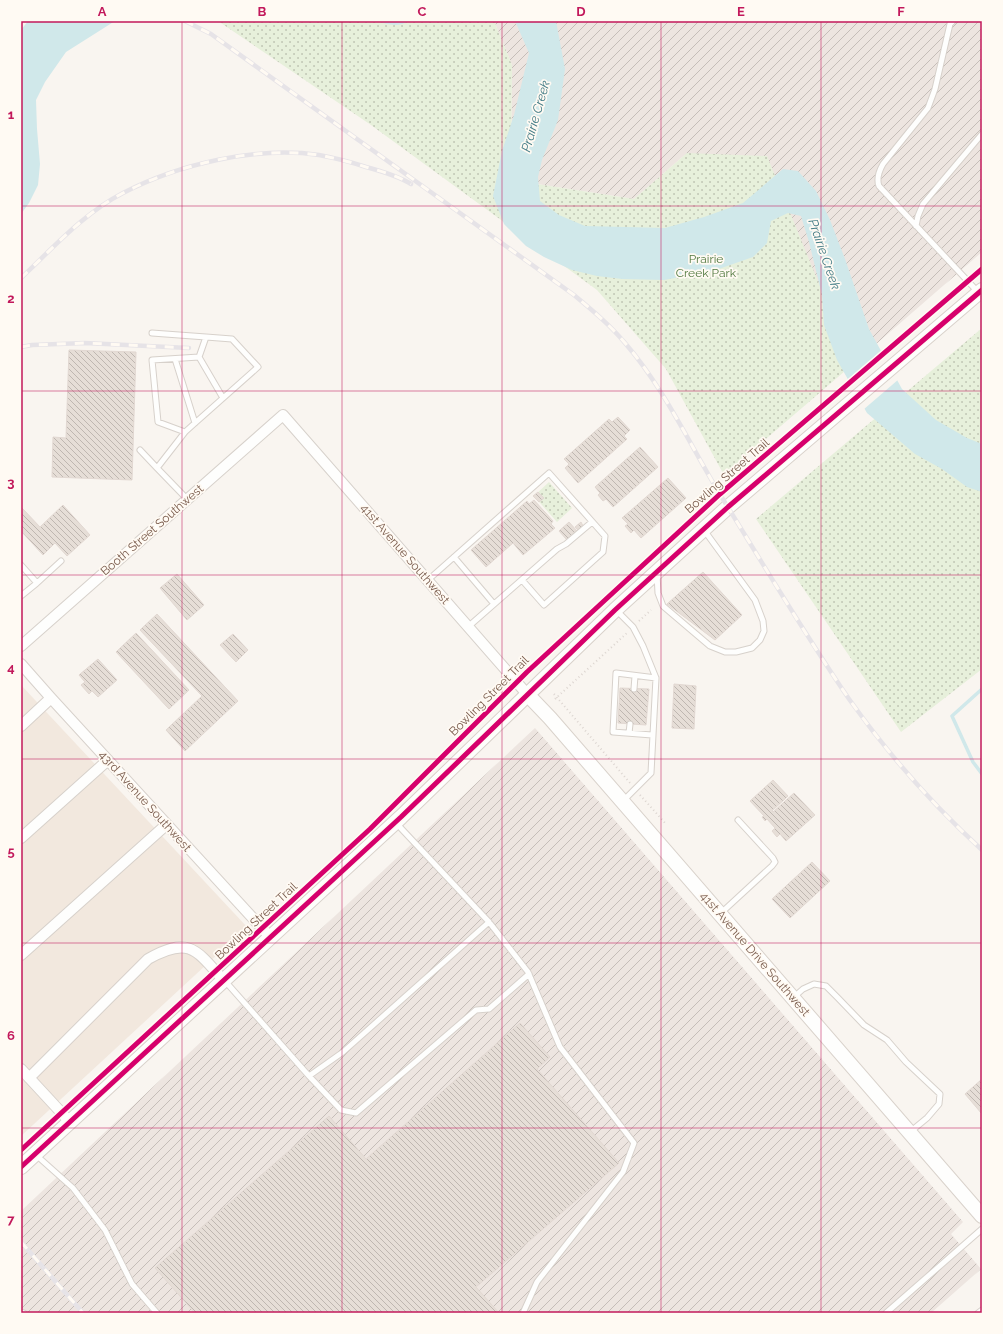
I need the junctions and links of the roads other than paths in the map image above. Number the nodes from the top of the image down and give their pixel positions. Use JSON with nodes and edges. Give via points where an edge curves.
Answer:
{"nodes":[{"id":1,"x":953,"y":21,"type":"edge"},
{"id":2,"x":982,"y":134,"type":"edge"},
{"id":3,"x":916,"y":226,"type":"junction"},
{"id":4,"x":980,"y":291,"type":"edge"},
{"id":5,"x":152,"y":333,"type":"dead end"},
{"id":6,"x":206,"y":337,"type":"junction"},
{"id":7,"x":199,"y":356,"type":"junction"},
{"id":8,"x":175,"y":359,"type":"junction"},
{"id":9,"x":223,"y":398,"type":"junction"},
{"id":10,"x":283,"y":415,"type":"joint"},
{"id":11,"x":195,"y":423,"type":"junction"},
{"id":12,"x":185,"y":432,"type":"junction"},
{"id":13,"x":140,"y":450,"type":"dead end"},
{"id":14,"x":157,"y":468,"type":"junction"},
{"id":15,"x":187,"y":499,"type":"junction"},
{"id":16,"x":592,"y":522,"type":"junction"},
{"id":17,"x":704,"y":529,"type":"junction"},
{"id":18,"x":454,"y":557,"type":"junction"},
{"id":19,"x":61,"y":561,"type":"dead end"},
{"id":20,"x":21,"y":566,"type":"edge"},
{"id":21,"x":657,"y":571,"type":"junction"},
{"id":22,"x":428,"y":580,"type":"junction"},
{"id":23,"x":522,"y":580,"type":"junction"},
{"id":24,"x":37,"y":583,"type":"junction"},
{"id":25,"x":21,"y":596,"type":"edge"},
{"id":26,"x":494,"y":604,"type":"junction"},
{"id":27,"x":615,"y":610,"type":"junction"},
{"id":28,"x":469,"y":626,"type":"junction"},
{"id":29,"x":21,"y":646,"type":"edge"},
{"id":30,"x":21,"y":664,"type":"edge"},
{"id":31,"x":636,"y":676,"type":"junction"},
{"id":32,"x":656,"y":678,"type":"junction"},
{"id":33,"x":634,"y":688,"type":"dead end"},
{"id":34,"x":527,"y":694,"type":"junction"},
{"id":35,"x":51,"y":698,"type":"junction"},
{"id":36,"x":630,"y":724,"type":"dead end"},
{"id":37,"x":21,"y":726,"type":"edge"},
{"id":38,"x":629,"y":732,"type":"junction"},
{"id":39,"x":652,"y":735,"type":"junction"},
{"id":40,"x":108,"y":760,"type":"junction"},
{"id":41,"x":623,"y":801,"type":"junction"},
{"id":42,"x":738,"y":820,"type":"dead end"},
{"id":43,"x":396,"y":822,"type":"junction"},
{"id":44,"x":166,"y":824,"type":"junction"},
{"id":45,"x":21,"y":838,"type":"edge"},
{"id":46,"x":720,"y":914,"type":"junction"},
{"id":47,"x":489,"y":922,"type":"junction"},
{"id":48,"x":271,"y":938,"type":"junction"},
{"id":49,"x":21,"y":955,"type":"edge"},
{"id":50,"x":529,"y":974,"type":"junction"},
{"id":51,"x":224,"y":981,"type":"junction"},
{"id":52,"x":793,"y":998,"type":"junction"},
{"id":53,"x":21,"y":1069,"type":"edge"},
{"id":54,"x":309,"y":1076,"type":"junction"},
{"id":55,"x":29,"y":1078,"type":"junction"},
{"id":56,"x":70,"y":1122,"type":"junction"},
{"id":57,"x":909,"y":1132,"type":"junction"},
{"id":58,"x":35,"y":1154,"type":"junction"},
{"id":59,"x":21,"y":1167,"type":"edge"},
{"id":60,"x":982,"y":1216,"type":"edge"},
{"id":61,"x":982,"y":1230,"type":"edge"},
{"id":62,"x":982,"y":1310,"type":"edge"},
{"id":63,"x":21,"y":1312,"type":"edge"},
{"id":64,"x":24,"y":1313,"type":"edge"},
{"id":65,"x":157,"y":1313,"type":"edge"},
{"id":66,"x":524,"y":1313,"type":"edge"},
{"id":67,"x":886,"y":1313,"type":"edge"},
{"id":68,"x":978,"y":1313,"type":"edge"}],
"edges":[{"from":1,"to":3,"type":"lane","via":[[950,24],[928,108],[883,164],[877,178],[879,186]]},
{"from":2,"to":3,"type":"lane","via":[[923,204]]},
{"from":3,"to":4,"type":"lane"},
{"from":4,"to":17,"type":"main road"},
{"from":5,"to":6,"type":"lane"},
{"from":6,"to":7,"type":"lane"},
{"from":6,"to":9,"type":"lane","via":[[232,339],[258,367]]},
{"from":7,"to":8,"type":"lane"},
{"from":7,"to":9,"type":"lane"},
{"from":8,"to":11,"type":"lane"},
{"from":8,"to":12,"type":"lane","via":[[152,360],[158,422]]},
{"from":9,"to":11,"type":"lane"},
{"from":10,"to":15,"type":"street","name":"Booth Street Southwest"},
{"from":10,"to":22,"type":"street","name":"41st Avenue Southwest"},
{"from":11,"to":12,"type":"lane"},
{"from":12,"to":14,"type":"lane"},
{"from":13,"to":14,"type":"lane"},
{"from":14,"to":15,"type":"lane"},
{"from":15,"to":29,"type":"street","name":"Booth Street Southwest"},
{"from":16,"to":18,"type":"lane","via":[[549,473]]},
{"from":16,"to":23,"type":"lane"},
{"from":16,"to":23,"type":"lane","via":[[605,536],[603,552],[544,605]]},
{"from":17,"to":21,"type":"main road"},
{"from":17,"to":21,"type":"lane","via":[[754,600],[763,621],[764,631],[752,648],[725,652],[710,646],[663,606],[658,593]]},
{"from":18,"to":22,"type":"lane"},
{"from":18,"to":26,"type":"lane"},
{"from":19,"to":24,"type":"lane"},
{"from":20,"to":24,"type":"lane"},
{"from":21,"to":27,"type":"main road"},
{"from":22,"to":28,"type":"street","name":"41st Avenue Southwest"},
{"from":23,"to":26,"type":"lane"},
{"from":24,"to":25,"type":"lane"},
{"from":26,"to":28,"type":"lane"},
{"from":27,"to":32,"type":"lane","via":[[633,627]]},
{"from":27,"to":34,"type":"main road"},
{"from":28,"to":34,"type":"street","name":"41st Avenue Southwest"},
{"from":30,"to":35,"type":"street","name":"43rd Avenue Southwest"},
{"from":31,"to":32,"type":"lane"},
{"from":31,"to":33,"type":"lane"},
{"from":31,"to":38,"type":"lane","via":[[616,673],[613,732]]},
{"from":32,"to":39,"type":"lane"},
{"from":34,"to":41,"type":"main road","name":"41st Avenue Drive Southwest"},
{"from":34,"to":43,"type":"main road"},
{"from":35,"to":37,"type":"street"},
{"from":35,"to":40,"type":"street","name":"43rd Avenue Southwest"},
{"from":36,"to":38,"type":"lane"},
{"from":38,"to":39,"type":"lane"},
{"from":39,"to":41,"type":"lane","via":[[651,773]]},
{"from":40,"to":44,"type":"street","name":"43rd Avenue Southwest"},
{"from":40,"to":45,"type":"street"},
{"from":41,"to":46,"type":"main road","name":"41st Avenue Drive Southwest"},
{"from":42,"to":46,"type":"lane","via":[[775,862]]},
{"from":43,"to":47,"type":"lane"},
{"from":43,"to":48,"type":"main road"},
{"from":44,"to":48,"type":"street","name":"43rd Avenue Southwest"},
{"from":44,"to":49,"type":"street"},
{"from":46,"to":52,"type":"main road","name":"41st Avenue Drive Southwest"},
{"from":47,"to":50,"type":"lane"},
{"from":47,"to":54,"type":"lane","via":[[343,1052]]},
{"from":48,"to":51,"type":"main road"},
{"from":50,"to":54,"type":"lane","via":[[490,1009],[476,1010],[356,1113],[341,1110]]},
{"from":50,"to":66,"type":"lane","via":[[560,1047],[634,1143],[623,1172],[537,1282]]},
{"from":51,"to":54,"type":"lane"},
{"from":51,"to":55,"type":"street","via":[[200,953],[182,947],[162,952],[148,959]]},
{"from":51,"to":56,"type":"main road"},
{"from":52,"to":57,"type":"main road","name":"41st Avenue Drive Southwest"},
{"from":52,"to":57,"type":"lane","via":[[814,984],[826,986],[864,1025],[887,1040],[940,1094],[939,1104],[927,1118]]},
{"from":53,"to":55,"type":"street"},
{"from":55,"to":56,"type":"street"},
{"from":56,"to":58,"type":"main road"},
{"from":57,"to":60,"type":"main road","name":"41st Avenue Drive Southwest"},
{"from":58,"to":59,"type":"main road"},
{"from":58,"to":65,"type":"lane","via":[[73,1188],[105,1230],[132,1284]]},
{"from":61,"to":67,"type":"lane"},
{"from":62,"to":68,"type":"lane"},
{"from":63,"to":64,"type":"lane"}]}
